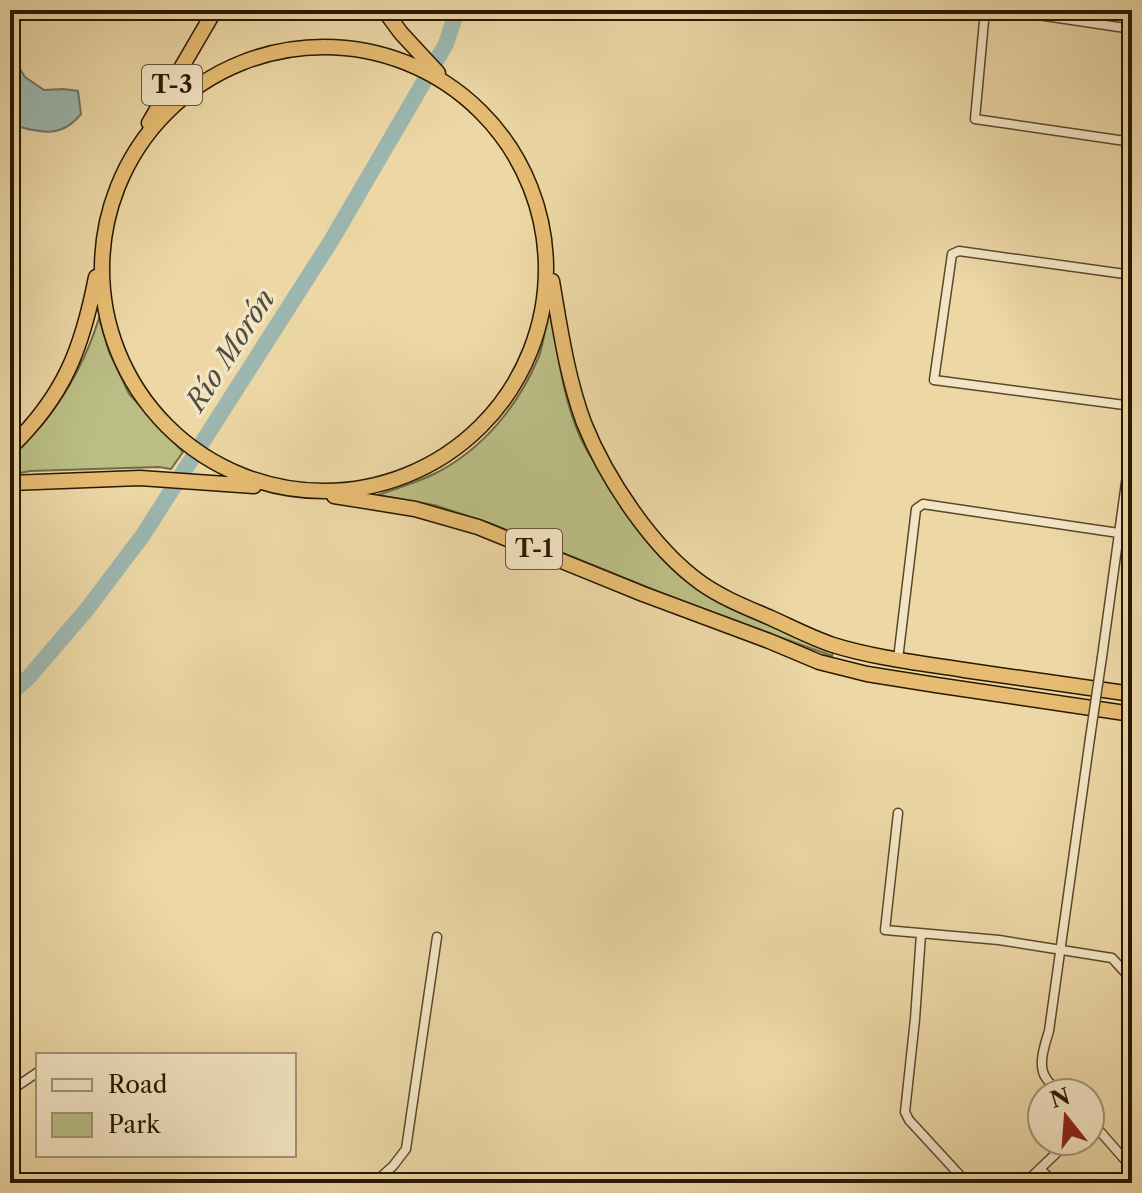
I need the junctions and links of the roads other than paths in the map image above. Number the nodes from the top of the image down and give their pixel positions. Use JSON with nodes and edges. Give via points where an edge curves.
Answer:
{"nodes":[{"id":1,"x":215,"y":10,"type":"edge"},
{"id":2,"x":384,"y":10,"type":"edge"},
{"id":3,"x":985,"y":10,"type":"edge"},
{"id":4,"x":1004,"y":10,"type":"edge"},
{"id":5,"x":1132,"y":29,"type":"edge"},
{"id":6,"x":421,"y":64,"type":"junction"},
{"id":7,"x":1132,"y":142,"type":"edge"},
{"id":8,"x":130,"y":161,"type":"junction"},
{"id":9,"x":545,"y":240,"type":"junction"},
{"id":10,"x":103,"y":245,"type":"junction"},
{"id":11,"x":1132,"y":275,"type":"edge"},
{"id":12,"x":1132,"y":406,"type":"edge"},
{"id":13,"x":1132,"y":439,"type":"edge"},
{"id":14,"x":10,"y":448,"type":"edge"},
{"id":15,"x":10,"y":483,"type":"edge"},
{"id":16,"x":290,"y":489,"type":"junction"},
{"id":17,"x":1118,"y":534,"type":"junction"},
{"id":18,"x":1132,"y":535,"type":"edge"},
{"id":19,"x":898,"y":659,"type":"junction"},
{"id":20,"x":1132,"y":694,"type":"edge"},
{"id":21,"x":1132,"y":714,"type":"edge"},
{"id":22,"x":898,"y":813,"type":"dead end"},
{"id":23,"x":921,"y":934,"type":"junction"},
{"id":24,"x":437,"y":937,"type":"dead end"},
{"id":25,"x":1059,"y":950,"type":"junction"},
{"id":26,"x":1132,"y":980,"type":"edge"},
{"id":27,"x":36,"y":1073,"type":"edge"},
{"id":28,"x":1045,"y":1077,"type":"edge"},
{"id":29,"x":10,"y":1091,"type":"edge"},
{"id":30,"x":1106,"y":1138,"type":"edge"},
{"id":31,"x":1052,"y":1157,"type":"edge"},
{"id":32,"x":1132,"y":1168,"type":"edge"},
{"id":33,"x":1040,"y":1169,"type":"junction"},
{"id":34,"x":374,"y":1183,"type":"edge"},
{"id":35,"x":967,"y":1183,"type":"edge"},
{"id":36,"x":1025,"y":1183,"type":"edge"},
{"id":37,"x":1055,"y":1183,"type":"edge"}],
"edges":[{"from":1,"to":8,"type":"highway","number":"T-3"},
{"from":2,"to":6,"type":"highway"},
{"from":3,"to":7,"type":"street","via":[[975,119]]},
{"from":4,"to":5,"type":"street"},
{"from":6,"to":8,"type":"highway","number":"T-1","via":[[341,48],[252,60],[219,74],[175,105]]},
{"from":6,"to":9,"type":"highway","number":"T-1","via":[[496,127],[535,197]]},
{"from":8,"to":10,"type":"highway","number":"T-1","via":[[115,193]]},
{"from":9,"to":16,"type":"highway","number":"T-1","via":[[546,285],[539,329],[518,378],[486,421],[445,456],[396,479],[344,490]]},
{"from":9,"to":19,"type":"highway","number":"T-1","via":[[583,420],[611,478],[654,537],[703,584],[747,608],[831,644]]},
{"from":10,"to":14,"type":"highway","number":"T-1","via":[[85,329],[69,370],[51,403]]},
{"from":10,"to":16,"type":"highway","number":"T-1","via":[[106,316],[116,350],[147,405],[164,425],[216,464]]},
{"from":11,"to":12,"type":"street","via":[[952,254],[934,380]]},
{"from":13,"to":17,"type":"street"},
{"from":15,"to":16,"type":"highway","number":"T-1","via":[[127,478]]},
{"from":16,"to":21,"type":"highway","number":"T-1","via":[[415,509],[478,527],[819,662]]},
{"from":17,"to":18,"type":"street"},
{"from":17,"to":19,"type":"street","via":[[923,504],[916,509]]},
{"from":17,"to":25,"type":"street","bridge":true},
{"from":19,"to":20,"type":"highway","number":"T-1"},
{"from":22,"to":23,"type":"street","via":[[885,930]]},
{"from":23,"to":25,"type":"street"},
{"from":23,"to":35,"type":"street","via":[[905,1112]]},
{"from":24,"to":34,"type":"street","via":[[406,1149]]},
{"from":25,"to":26,"type":"street","via":[[1112,958]]},
{"from":25,"to":28,"type":"street","via":[[1044,1051]]},
{"from":27,"to":29,"type":"street"},
{"from":30,"to":32,"type":"street"},
{"from":31,"to":33,"type":"street"},
{"from":33,"to":36,"type":"street"},
{"from":33,"to":37,"type":"street"}]}
